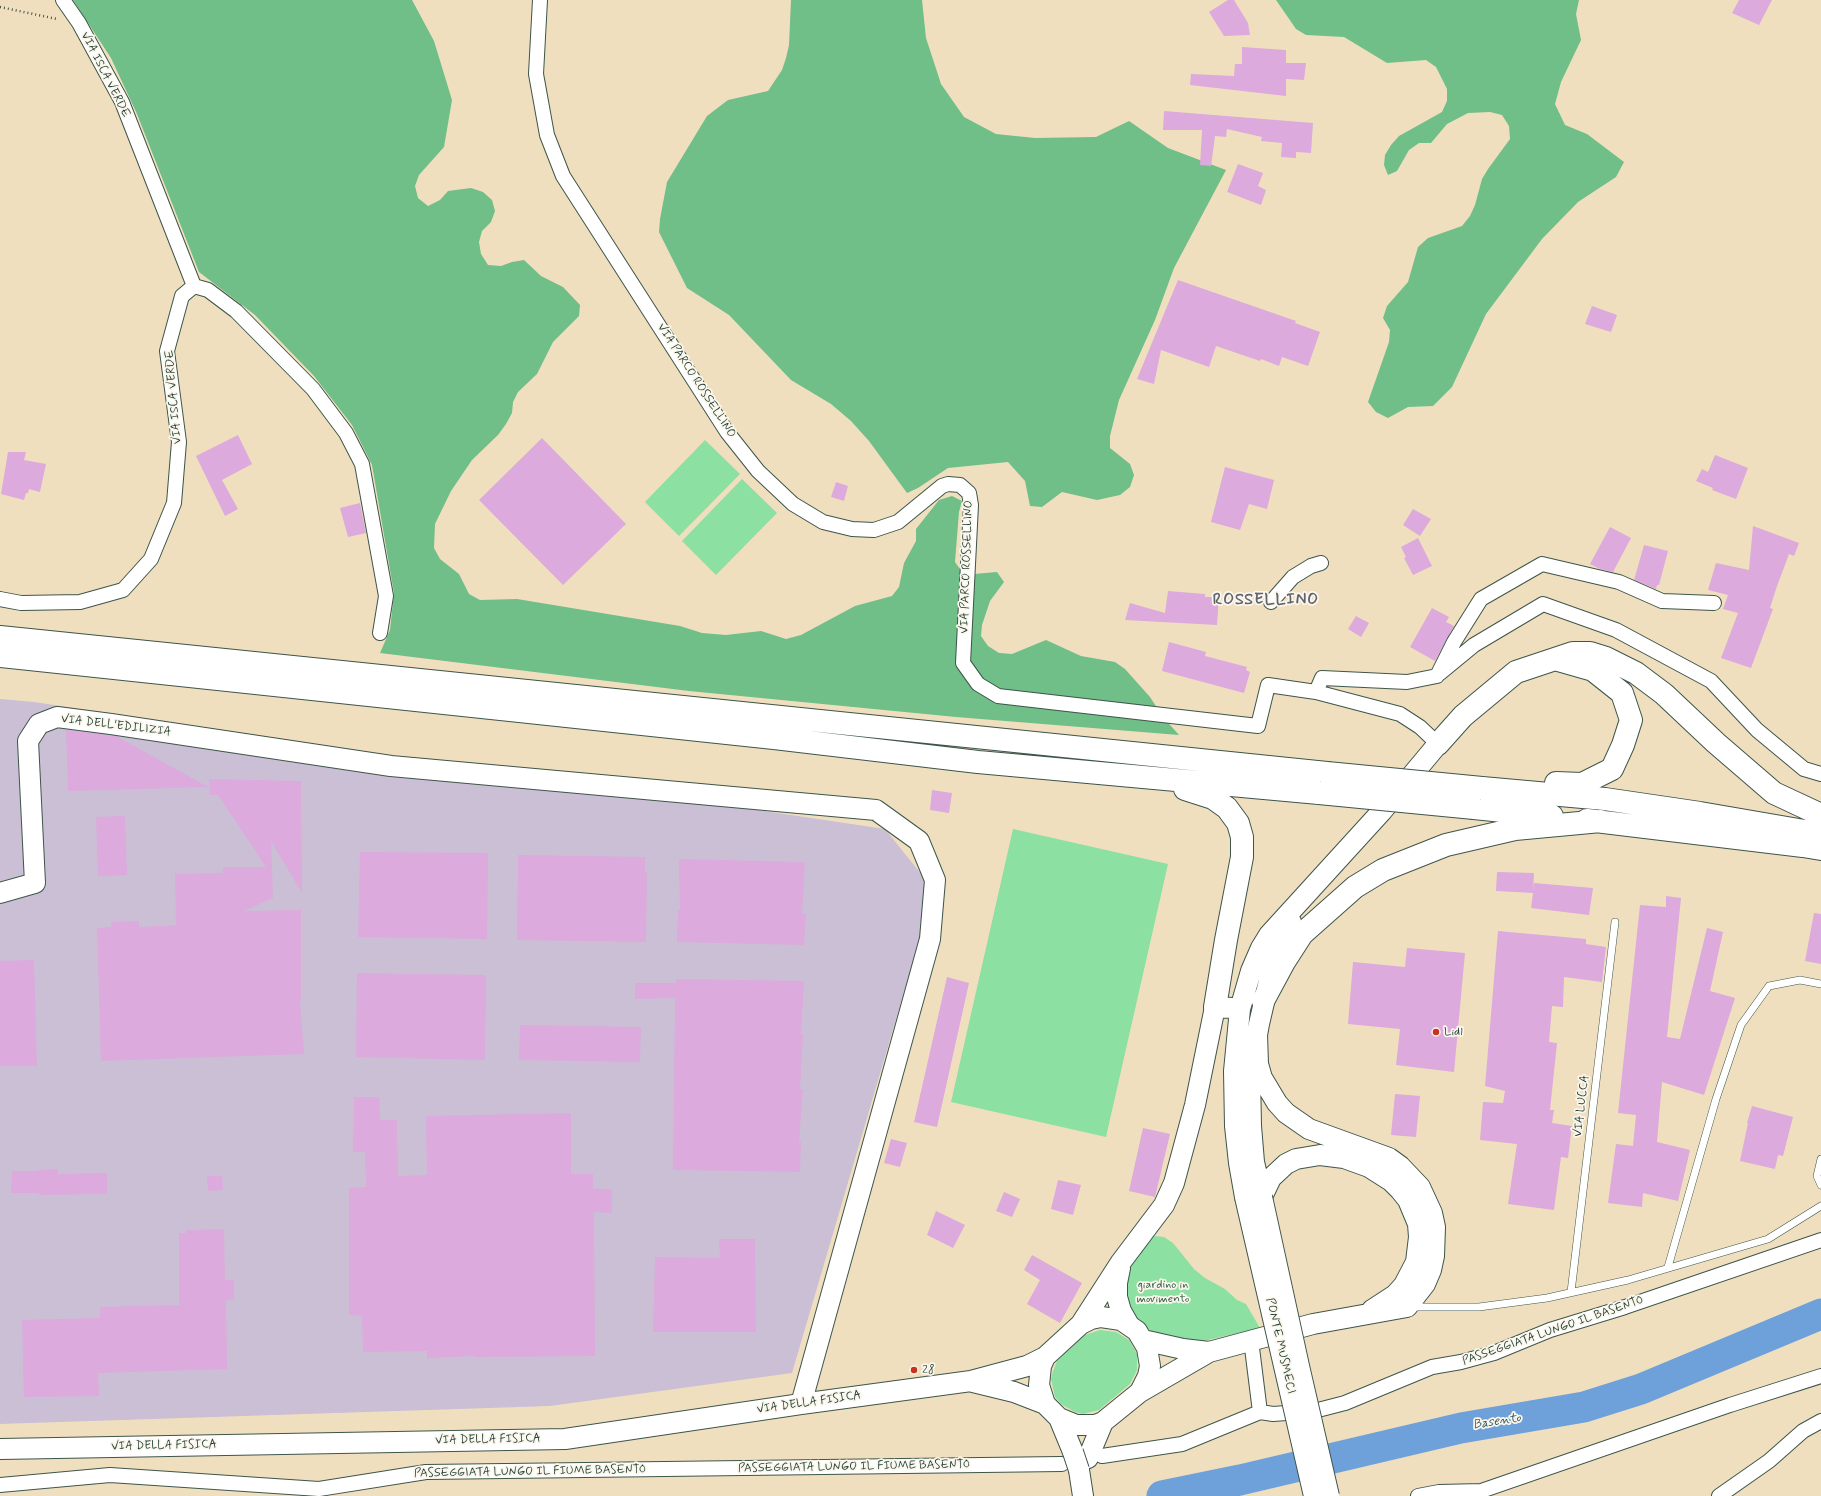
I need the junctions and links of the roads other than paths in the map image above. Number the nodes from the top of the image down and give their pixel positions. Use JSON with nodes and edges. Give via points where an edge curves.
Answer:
{"nodes":[{"id":1,"x":63,"y":0,"type":"edge"},
{"id":2,"x":540,"y":0,"type":"edge"},
{"id":3,"x":194,"y":286,"type":"junction"},
{"id":4,"x":1321,"y":563,"type":"dead end"},
{"id":5,"x":0,"y":599,"type":"edge"},
{"id":6,"x":1271,"y":602,"type":"dead end"},
{"id":7,"x":1714,"y":603,"type":"dead end"},
{"id":8,"x":380,"y":633,"type":"dead end"},
{"id":9,"x":0,"y":637,"type":"edge"},
{"id":10,"x":0,"y":656,"type":"edge"},
{"id":11,"x":1553,"y":659,"type":"junction"},
{"id":12,"x":1437,"y":676,"type":"junction"},
{"id":13,"x":1316,"y":692,"type":"junction"},
{"id":14,"x":1438,"y":744,"type":"junction"},
{"id":15,"x":1821,"y":774,"type":"edge"},
{"id":16,"x":1130,"y":776,"type":"junction"},
{"id":17,"x":1323,"y":783,"type":"junction"},
{"id":18,"x":1525,"y":791,"type":"junction"},
{"id":19,"x":1821,"y":815,"type":"edge"},
{"id":20,"x":1601,"y":821,"type":"junction"},
{"id":21,"x":1821,"y":834,"type":"edge"},
{"id":22,"x":1821,"y":849,"type":"edge"},
{"id":23,"x":0,"y":893,"type":"edge"},
{"id":24,"x":1309,"y":893,"type":"junction"},
{"id":25,"x":1615,"y":922,"type":"dead end"},
{"id":26,"x":1821,"y":984,"type":"edge"},
{"id":27,"x":1263,"y":1001,"type":"junction"},
{"id":28,"x":1215,"y":1007,"type":"junction"},
{"id":29,"x":1240,"y":1009,"type":"junction"},
{"id":30,"x":1257,"y":1034,"type":"junction"},
{"id":31,"x":1821,"y":1159,"type":"edge"},
{"id":32,"x":1821,"y":1185,"type":"edge"},
{"id":33,"x":1254,"y":1197,"type":"junction"},
{"id":34,"x":1821,"y":1206,"type":"edge"},
{"id":35,"x":1821,"y":1240,"type":"edge"},
{"id":36,"x":1121,"y":1262,"type":"junction"},
{"id":37,"x":1668,"y":1267,"type":"junction"},
{"id":38,"x":1571,"y":1292,"type":"junction"},
{"id":39,"x":1407,"y":1307,"type":"junction"},
{"id":40,"x":1361,"y":1315,"type":"junction"},
{"id":41,"x":1081,"y":1324,"type":"junction"},
{"id":42,"x":1129,"y":1325,"type":"junction"},
{"id":43,"x":1143,"y":1340,"type":"junction"},
{"id":44,"x":1251,"y":1340,"type":"junction"},
{"id":45,"x":1209,"y":1352,"type":"junction"},
{"id":46,"x":1045,"y":1357,"type":"junction"},
{"id":47,"x":1821,"y":1376,"type":"edge"},
{"id":48,"x":971,"y":1381,"type":"junction"},
{"id":49,"x":1140,"y":1392,"type":"junction"},
{"id":50,"x":801,"y":1404,"type":"junction"},
{"id":51,"x":1052,"y":1411,"type":"junction"},
{"id":52,"x":1260,"y":1412,"type":"junction"},
{"id":53,"x":1821,"y":1421,"type":"edge"},
{"id":54,"x":1103,"y":1422,"type":"junction"},
{"id":55,"x":0,"y":1449,"type":"edge"},
{"id":56,"x":1102,"y":1456,"type":"dead end"},
{"id":57,"x":1062,"y":1464,"type":"dead end"},
{"id":58,"x":1081,"y":1476,"type":"junction"},
{"id":59,"x":0,"y":1486,"type":"edge"},
{"id":60,"x":1083,"y":1496,"type":"edge"},
{"id":61,"x":1314,"y":1496,"type":"edge"},
{"id":62,"x":1329,"y":1496,"type":"edge"},
{"id":63,"x":1418,"y":1496,"type":"edge"},
{"id":64,"x":1719,"y":1496,"type":"edge"}],
"edges":[{"from":1,"to":3,"type":"street","name":"VIA ISCA VERDE","via":[[79,23],[122,102]]},
{"from":2,"to":13,"type":"street","name":"VIA PARCO ROSSELLINO","via":[[536,74],[547,135],[563,176],[727,432],[758,471],[793,504],[823,522],[852,529],[874,530],[898,522],[942,486],[948,484],[960,485],[969,493],[971,505],[963,663],[978,684],[998,696],[1258,726],[1268,685]]},
{"from":3,"to":5,"type":"street","name":"VIA ISCA VERDE","via":[[182,296],[167,351],[180,442],[174,504],[151,560],[123,590],[80,602],[21,603]]},
{"from":3,"to":8,"type":"street","via":[[208,290],[236,312],[313,389],[346,433],[362,464],[386,596]]},
{"from":4,"to":6,"type":"street","via":[[1310,566],[1293,577]]},
{"from":7,"to":12,"type":"street","via":[[1662,601],[1619,582],[1542,564],[1481,599],[1454,642]]},
{"from":9,"to":17,"type":"highway"},
{"from":10,"to":16,"type":"highway","via":[[978,762]]},
{"from":11,"to":14,"type":"highway","via":[[1516,672],[1463,716]]},
{"from":11,"to":18,"type":"highway","via":[[1593,670],[1622,693],[1631,720],[1612,769],[1582,784],[1538,782]]},
{"from":11,"to":19,"type":"highway","via":[[1573,653],[1590,653],[1636,673],[1664,694],[1774,793]]},
{"from":12,"to":13,"type":"street","via":[[1407,682],[1322,678]]},
{"from":12,"to":15,"type":"street","via":[[1474,645],[1543,604],[1616,630],[1711,681],[1757,730],[1804,769]]},
{"from":13,"to":14,"type":"street","via":[[1400,714]]},
{"from":14,"to":24,"type":"street"},
{"from":16,"to":17,"type":"highway"},
{"from":16,"to":28,"type":"highway","via":[[1214,798],[1238,823],[1242,837],[1242,857]]},
{"from":17,"to":18,"type":"highway","bridge":true},
{"from":17,"to":20,"type":"highway","bridge":true,"via":[[1474,808]]},
{"from":18,"to":21,"type":"highway","via":[[1692,812]]},
{"from":20,"to":22,"type":"highway"},
{"from":20,"to":27,"type":"highway","via":[[1516,829],[1446,845],[1383,870],[1355,887],[1302,934]]},
{"from":23,"to":50,"type":"street","name":"VIA DELL'EDILIZIA","via":[[35,884],[28,741],[39,724],[57,717],[390,766],[876,810],[920,841],[935,880],[930,939]]},
{"from":24,"to":27,"type":"street","via":[[1282,940]]},
{"from":24,"to":29,"type":"street","via":[[1281,921],[1261,948]]},
{"from":25,"to":38,"type":"lane","name":"VIA LUCCA"},
{"from":26,"to":37,"type":"lane","via":[[1800,980],[1769,986],[1741,1025],[1716,1099]]},
{"from":27,"to":30,"type":"street"},
{"from":28,"to":29,"type":"street"},
{"from":28,"to":36,"type":"street","via":[[1195,1105],[1174,1183],[1164,1205]]},
{"from":29,"to":33,"type":"street","via":[[1234,1071],[1235,1126]]},
{"from":30,"to":33,"type":"street","via":[[1250,1074]]},
{"from":30,"to":39,"type":"street","via":[[1258,1064],[1262,1078],[1286,1113],[1309,1129],[1389,1158],[1411,1176],[1427,1200],[1435,1227],[1434,1256],[1424,1284]]},
{"from":31,"to":32,"type":"lane","via":[[1817,1176]]},
{"from":33,"to":40,"type":"street","via":[[1278,1170],[1296,1159],[1308,1156],[1344,1158],[1369,1167],[1400,1190],[1414,1212],[1419,1250],[1411,1274],[1395,1295]]},
{"from":33,"to":61,"type":"street","name":"PONTE MUSMECI","bridge":true},
{"from":33,"to":62,"type":"street","name":"PONTE MUSMECI","bridge":true,"via":[[1299,1366]]},
{"from":34,"to":37,"type":"lane","via":[[1768,1238]]},
{"from":35,"to":52,"type":"street","name":"PASSEGGIATA LUNGO IL BASENTO","via":[[1550,1330],[1494,1353],[1432,1367],[1345,1403],[1314,1411],[1273,1414]]},
{"from":36,"to":41,"type":"street"},
{"from":36,"to":42,"type":"street","via":[[1117,1297]]},
{"from":37,"to":38,"type":"lane","via":[[1628,1280]]},
{"from":38,"to":39,"type":"lane","via":[[1547,1298],[1479,1307]]},
{"from":39,"to":40,"type":"street"},
{"from":40,"to":44,"type":"street"},
{"from":41,"to":42,"type":"street","via":[[1101,1317],[1121,1320]]},
{"from":41,"to":46,"type":"street"},
{"from":42,"to":43,"type":"street"},
{"from":43,"to":45,"type":"street"},
{"from":43,"to":49,"type":"street","via":[[1150,1366]]},
{"from":44,"to":45,"type":"street"},
{"from":44,"to":52,"type":"street"},
{"from":45,"to":49,"type":"street"},
{"from":46,"to":48,"type":"street","via":[[1027,1366]]},
{"from":46,"to":51,"type":"street","via":[[1039,1376],[1041,1395]]},
{"from":47,"to":63,"type":"street","via":[[1481,1491],[1439,1492]]},
{"from":48,"to":50,"type":"street","name":"VIA DELLA FISICA"},
{"from":48,"to":51,"type":"street","via":[[1014,1392]]},
{"from":49,"to":54,"type":"street"},
{"from":50,"to":55,"type":"street","name":"VIA DELLA FISICA","via":[[565,1439]]},
{"from":51,"to":54,"type":"street","via":[[1076,1425]]},
{"from":51,"to":58,"type":"street","bridge":true,"via":[[1071,1444]]},
{"from":52,"to":56,"type":"street","name":"PASSEGGIATA LUNGO IL BASENTO","via":[[1182,1444]]},
{"from":53,"to":64,"type":"street","via":[[1803,1431],[1769,1462]]},
{"from":54,"to":58,"type":"street"},
{"from":57,"to":59,"type":"street","name":"PASSEGGIATA LUNGO IL FIUME BASENTO","via":[[426,1472],[319,1489],[110,1475]]},
{"from":58,"to":60,"type":"street"}]}
